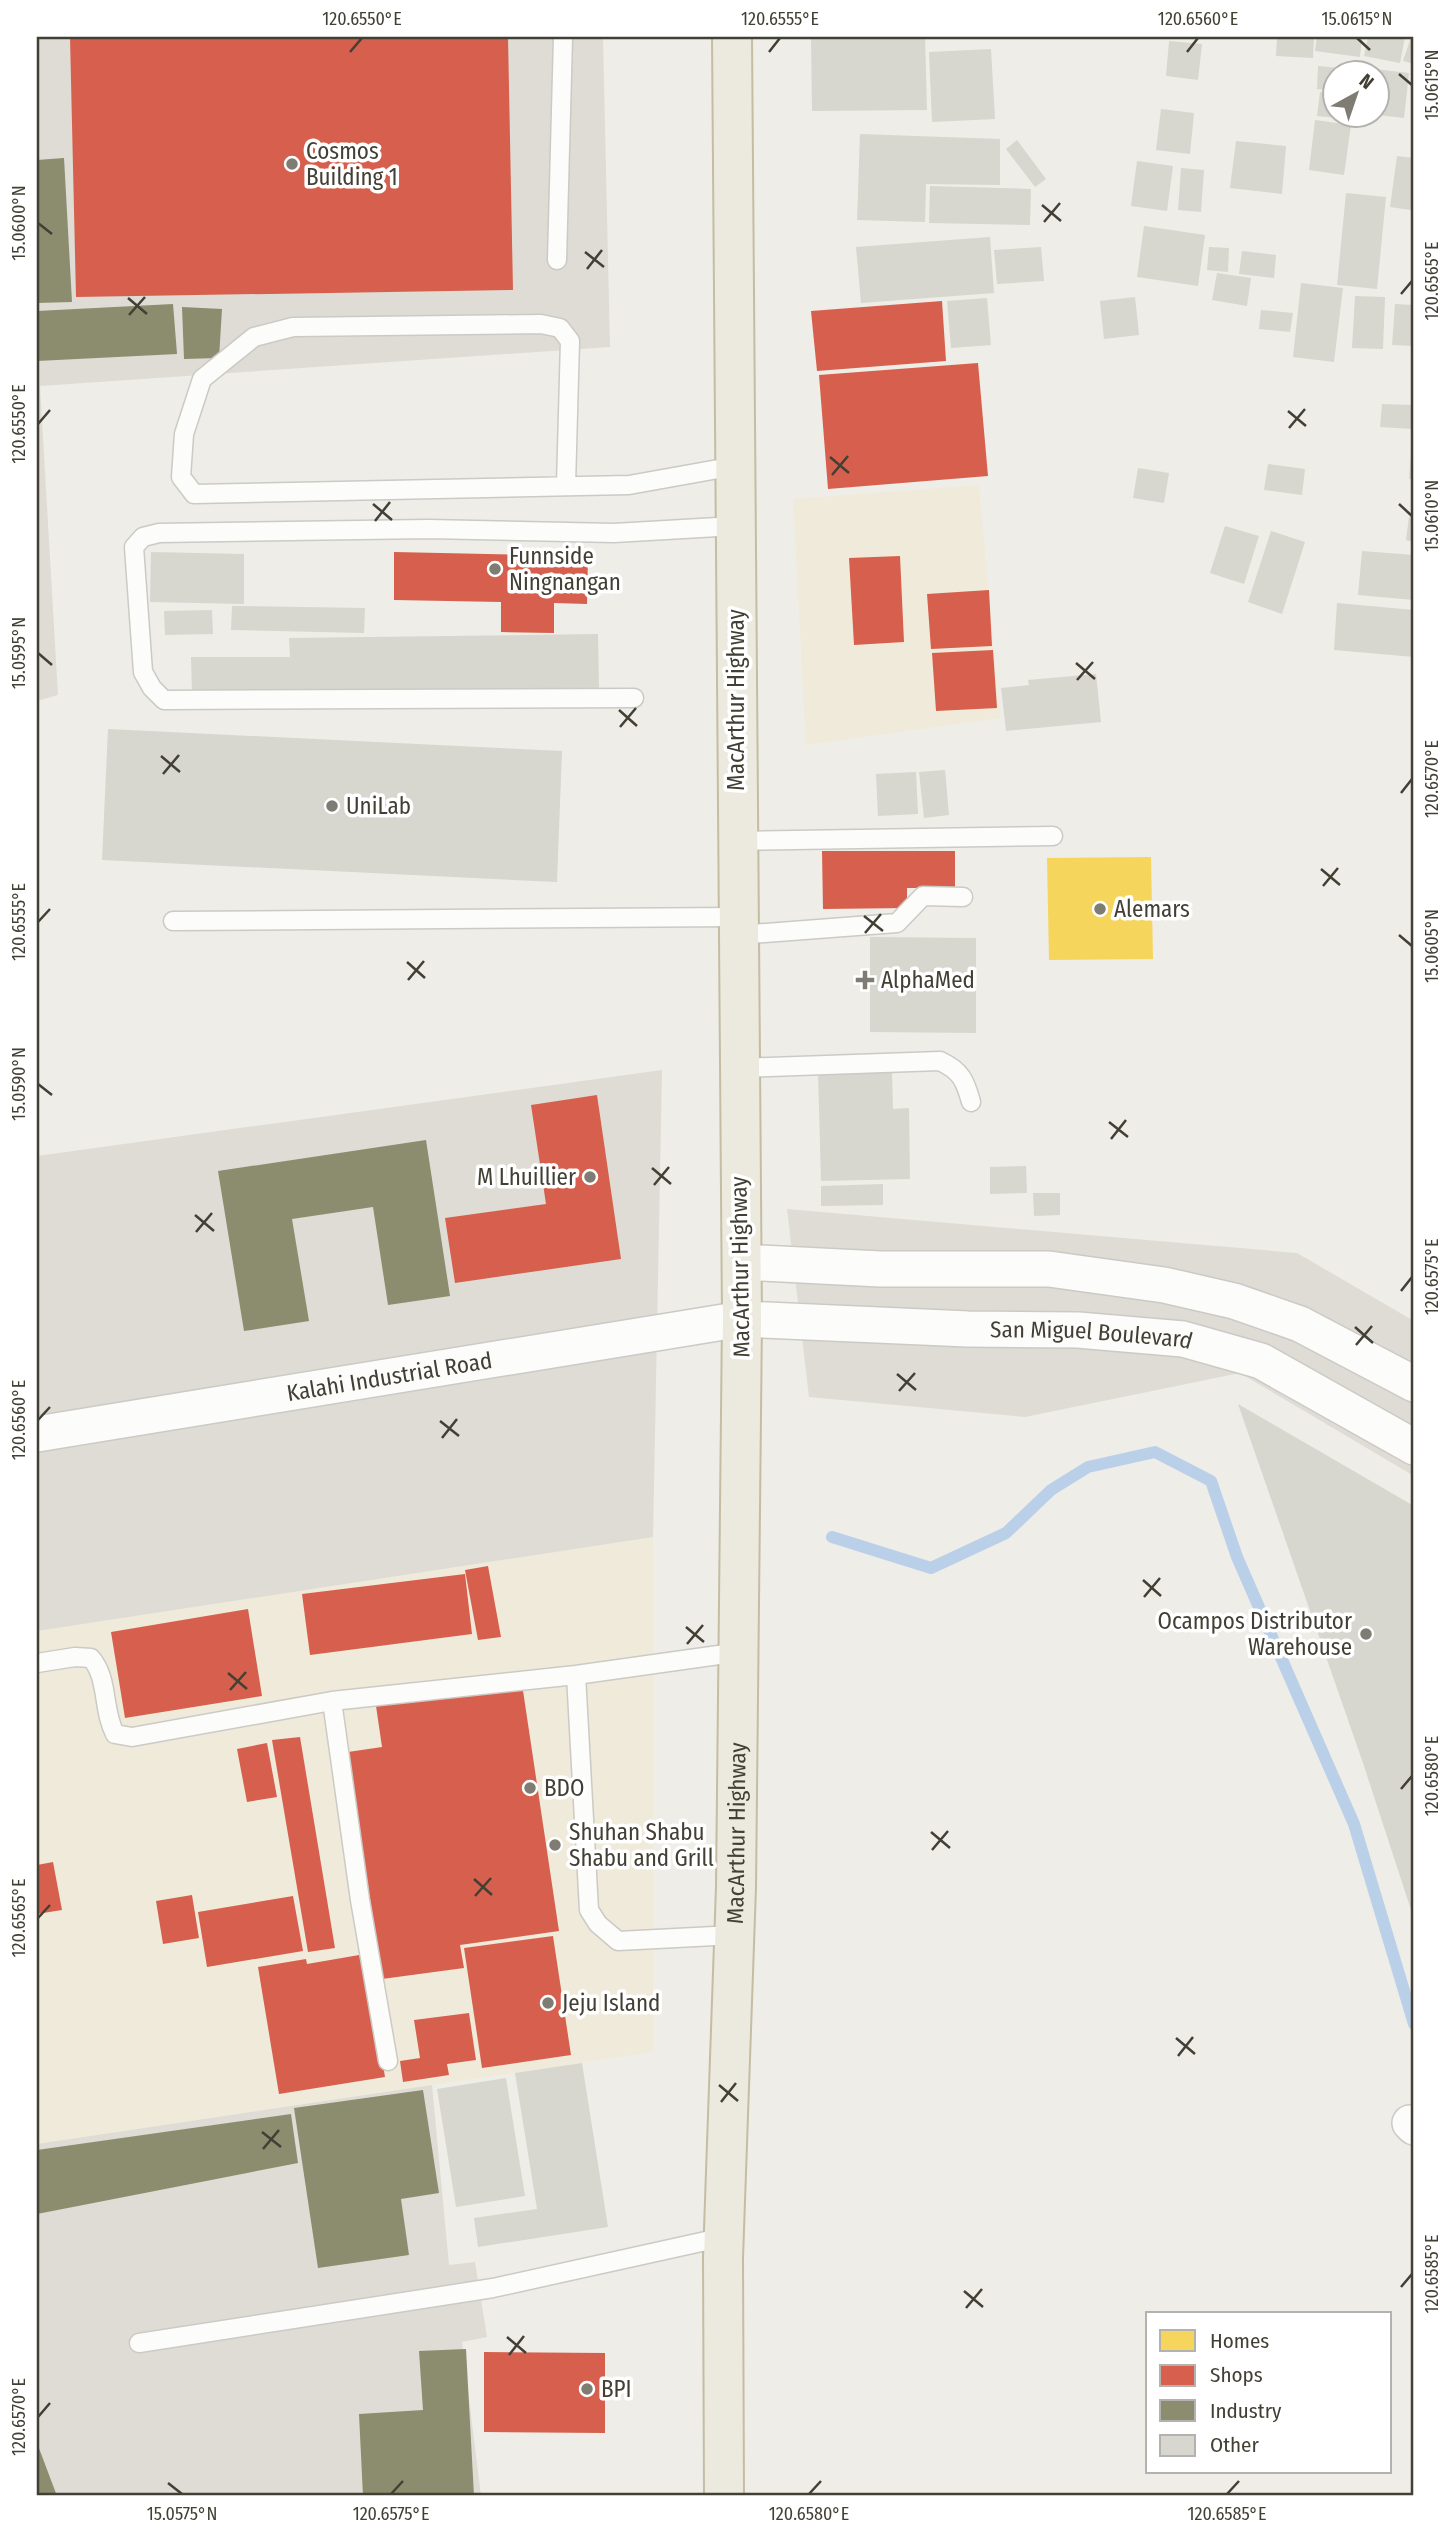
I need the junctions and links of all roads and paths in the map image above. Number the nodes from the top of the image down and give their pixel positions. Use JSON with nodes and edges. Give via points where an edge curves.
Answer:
{"nodes":[{"id":1,"x":563,"y":37,"type":"edge"},
{"id":2,"x":732,"y":37,"type":"edge"},
{"id":3,"x":557,"y":260,"type":"dead end"},
{"id":4,"x":735,"y":466,"type":"junction"},
{"id":5,"x":566,"y":485,"type":"junction"},
{"id":6,"x":735,"y":526,"type":"junction"},
{"id":7,"x":634,"y":698,"type":"dead end"},
{"id":8,"x":1053,"y":835,"type":"dead end"},
{"id":9,"x":737,"y":841,"type":"junction"},
{"id":10,"x":963,"y":897,"type":"dead end"},
{"id":11,"x":173,"y":921,"type":"dead end"},
{"id":12,"x":738,"y":926,"type":"junction"},
{"id":13,"x":739,"y":1068,"type":"junction"},
{"id":14,"x":971,"y":1102,"type":"dead end"},
{"id":15,"x":741,"y":1262,"type":"junction"},
{"id":16,"x":742,"y":1319,"type":"junction"},
{"id":17,"x":1414,"y":1384,"type":"edge"},
{"id":18,"x":37,"y":1434,"type":"edge"},
{"id":19,"x":1414,"y":1447,"type":"edge"},
{"id":20,"x":740,"y":1651,"type":"junction"},
{"id":21,"x":37,"y":1663,"type":"edge"},
{"id":22,"x":576,"y":1675,"type":"junction"},
{"id":23,"x":332,"y":1701,"type":"junction"},
{"id":24,"x":734,"y":1935,"type":"junction"},
{"id":25,"x":388,"y":2061,"type":"dead end"},
{"id":26,"x":724,"y":2237,"type":"junction"},
{"id":27,"x":139,"y":2343,"type":"dead end"},
{"id":28,"x":724,"y":2496,"type":"edge"}],
"edges":[{"from":1,"to":3,"type":"lane"},
{"from":2,"to":4,"type":"highway","name":"MacArthur Highway"},
{"from":4,"to":5,"type":"lane","via":[[629,485]]},
{"from":4,"to":6,"type":"highway","name":"MacArthur Highway"},
{"from":5,"to":5,"type":"lane","via":[[194,494],[181,478],[184,434],[202,379],[254,337],[293,327],[541,324],[560,328],[570,341]]},
{"from":6,"to":7,"type":"lane","via":[[614,533],[428,529],[159,533],[143,537],[134,547],[143,672],[164,700]]},
{"from":6,"to":9,"type":"highway","name":"MacArthur Highway"},
{"from":8,"to":9,"type":"lane"},
{"from":9,"to":12,"type":"highway","name":"MacArthur Highway"},
{"from":10,"to":12,"type":"lane","via":[[923,896],[897,923]]},
{"from":11,"to":12,"type":"lane"},
{"from":12,"to":13,"type":"highway","name":"MacArthur Highway"},
{"from":13,"to":14,"type":"lane","via":[[940,1061],[965,1079]]},
{"from":13,"to":15,"type":"highway","name":"MacArthur Highway"},
{"from":15,"to":16,"type":"highway","name":"MacArthur Highway"},
{"from":15,"to":17,"type":"street","via":[[880,1269],[1049,1269],[1164,1285],[1234,1301],[1300,1324]]},
{"from":16,"to":18,"type":"street","name":"Kalahi Industrial Road"},
{"from":16,"to":19,"type":"street","name":"San Miguel Boulevard","via":[[1079,1330],[1183,1339],[1261,1361]]},
{"from":16,"to":20,"type":"highway","name":"MacArthur Highway"},
{"from":20,"to":22,"type":"lane"},
{"from":20,"to":24,"type":"highway","name":"MacArthur Highway"},
{"from":21,"to":23,"type":"lane","via":[[91,1658],[101,1670],[106,1718],[115,1734],[132,1737]]},
{"from":22,"to":23,"type":"lane"},
{"from":22,"to":24,"type":"lane","via":[[589,1910],[618,1941]]},
{"from":23,"to":25,"type":"lane"},
{"from":24,"to":26,"type":"highway","name":"MacArthur Highway"},
{"from":26,"to":27,"type":"lane","via":[[493,2288]]},
{"from":26,"to":28,"type":"highway","name":"MacArthur Highway"}]}
